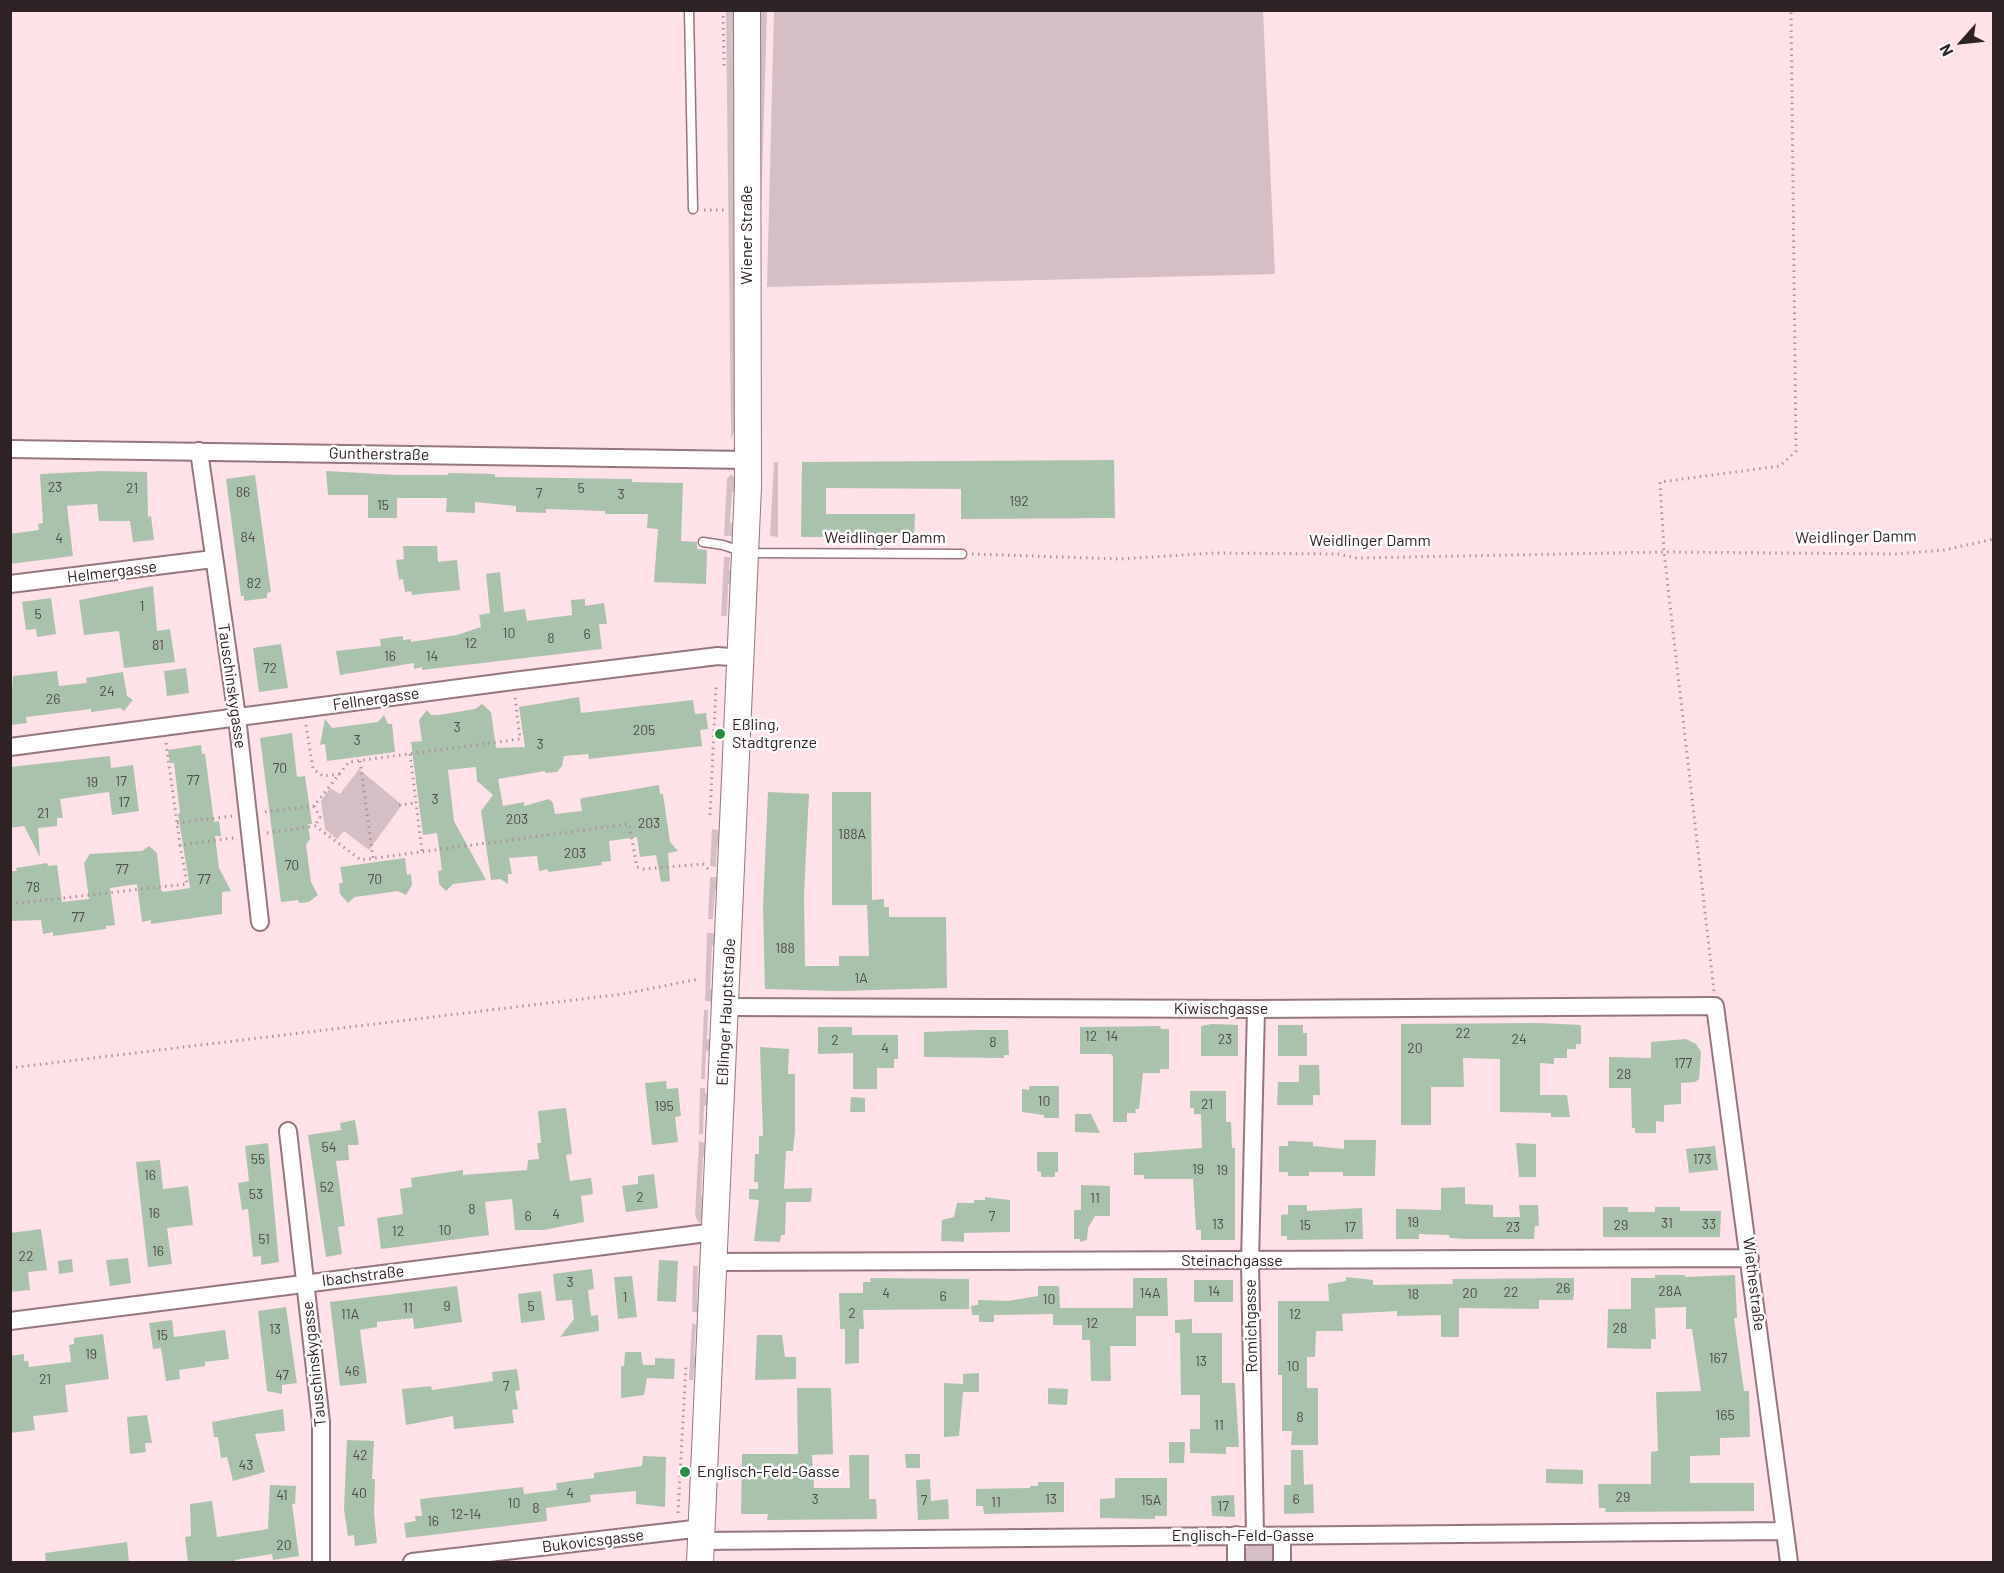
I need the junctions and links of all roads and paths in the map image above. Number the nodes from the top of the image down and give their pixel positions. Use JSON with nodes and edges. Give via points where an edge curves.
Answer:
{"nodes":[{"id":1,"x":689,"y":10,"type":"edge"},
{"id":2,"x":747,"y":10,"type":"edge"},
{"id":3,"x":1791,"y":10,"type":"edge"},
{"id":4,"x":693,"y":209,"type":"joint"},
{"id":5,"x":726,"y":210,"type":"dead end"},
{"id":6,"x":10,"y":449,"type":"edge"},
{"id":7,"x":199,"y":451,"type":"junction"},
{"id":8,"x":748,"y":460,"type":"junction"},
{"id":9,"x":1994,"y":539,"type":"edge"},
{"id":10,"x":702,"y":543,"type":"dead end"},
{"id":11,"x":1664,"y":552,"type":"junction"},
{"id":12,"x":746,"y":553,"type":"junction"},
{"id":13,"x":962,"y":554,"type":"joint"},
{"id":14,"x":213,"y":559,"type":"junction"},
{"id":15,"x":10,"y":584,"type":"edge"},
{"id":16,"x":741,"y":658,"type":"junction"},
{"id":17,"x":513,"y":681,"type":"junction"},
{"id":18,"x":304,"y":709,"type":"junction"},
{"id":19,"x":237,"y":717,"type":"junction"},
{"id":20,"x":163,"y":728,"type":"junction"},
{"id":21,"x":10,"y":747,"type":"edge"},
{"id":22,"x":410,"y":754,"type":"junction"},
{"id":23,"x":360,"y":761,"type":"junction"},
{"id":24,"x":340,"y":774,"type":"junction"},
{"id":25,"x":416,"y":803,"type":"junction"},
{"id":26,"x":399,"y":805,"type":"dead end"},
{"id":27,"x":314,"y":806,"type":"junction"},
{"id":28,"x":249,"y":813,"type":"junction"},
{"id":29,"x":177,"y":823,"type":"junction"},
{"id":30,"x":315,"y":826,"type":"junction"},
{"id":31,"x":251,"y":836,"type":"junction"},
{"id":32,"x":180,"y":845,"type":"junction"},
{"id":33,"x":422,"y":851,"type":"junction"},
{"id":34,"x":373,"y":858,"type":"junction"},
{"id":35,"x":733,"y":871,"type":"junction"},
{"id":36,"x":10,"y":904,"type":"edge"},
{"id":37,"x":260,"y":922,"type":"dead end"},
{"id":38,"x":699,"y":979,"type":"dead end"},
{"id":39,"x":1716,"y":1006,"type":"junction"},
{"id":40,"x":726,"y":1007,"type":"junction"},
{"id":41,"x":1256,"y":1009,"type":"junction"},
{"id":42,"x":10,"y":1068,"type":"edge"},
{"id":43,"x":288,"y":1131,"type":"dead end"},
{"id":44,"x":715,"y":1232,"type":"junction"},
{"id":45,"x":1750,"y":1258,"type":"junction"},
{"id":46,"x":714,"y":1262,"type":"junction"},
{"id":47,"x":1250,"y":1262,"type":"junction"},
{"id":48,"x":305,"y":1283,"type":"junction"},
{"id":49,"x":10,"y":1321,"type":"edge"},
{"id":50,"x":686,"y":1360,"type":"dead end"},
{"id":51,"x":678,"y":1516,"type":"dead end"},
{"id":52,"x":1785,"y":1531,"type":"junction"},
{"id":53,"x":1236,"y":1535,"type":"junction"},
{"id":54,"x":1255,"y":1535,"type":"junction"},
{"id":55,"x":1282,"y":1536,"type":"junction"},
{"id":56,"x":701,"y":1544,"type":"edge"},
{"id":57,"x":321,"y":1563,"type":"edge"},
{"id":58,"x":412,"y":1563,"type":"edge"},
{"id":59,"x":1236,"y":1563,"type":"edge"},
{"id":60,"x":1282,"y":1563,"type":"edge"},
{"id":61,"x":1789,"y":1563,"type":"edge"}],
"edges":[{"from":1,"to":4,"type":"lane"},
{"from":2,"to":8,"type":"main road","name":"Wiener Straße"},
{"from":3,"to":11,"type":"path","via":[[1796,451],[1780,466],[1660,482]]},
{"from":4,"to":5,"type":"path"},
{"from":6,"to":7,"type":"street","name":"Guntherstraße"},
{"from":7,"to":8,"type":"street","name":"Guntherstraße"},
{"from":7,"to":14,"type":"street","name":"Tauschinskygasse"},
{"from":8,"to":12,"type":"main road","name":"Eßlinger Hauptstraße"},
{"from":9,"to":11,"type":"path","name":"Weidlinger Damm","via":[[1944,550],[1896,554]]},
{"from":10,"to":12,"type":"lane","name":"Weidlinger Damm"},
{"from":11,"to":13,"type":"path","name":"Weidlinger Damm","via":[[1357,558],[1338,554],[1215,553],[1120,559]]},
{"from":11,"to":39,"type":"path"},
{"from":12,"to":13,"type":"lane","name":"Weidlinger Damm"},
{"from":12,"to":16,"type":"main road","name":"Eßlinger Hauptstraße"},
{"from":14,"to":15,"type":"street","name":"Helmergasse"},
{"from":14,"to":19,"type":"street","name":"Tauschinskygasse"},
{"from":16,"to":17,"type":"street","name":"Fellnergasse","via":[[718,656]]},
{"from":16,"to":35,"type":"main road","name":"Eßlinger Hauptstraße"},
{"from":17,"to":18,"type":"street","name":"Fellnergasse"},
{"from":17,"to":22,"type":"path","via":[[520,739]]},
{"from":18,"to":19,"type":"street","name":"Fellnergasse"},
{"from":18,"to":24,"type":"path","via":[[313,769],[323,776]]},
{"from":19,"to":20,"type":"street","name":"Fellnergasse"},
{"from":19,"to":28,"type":"street","name":"Tauschinskygasse"},
{"from":20,"to":21,"type":"street","name":"Fellnergasse"},
{"from":20,"to":29,"type":"path"},
{"from":22,"to":23,"type":"path"},
{"from":22,"to":25,"type":"path"},
{"from":23,"to":24,"type":"path","via":[[350,762]]},
{"from":23,"to":34,"type":"path"},
{"from":24,"to":27,"type":"path"},
{"from":25,"to":26,"type":"path"},
{"from":25,"to":33,"type":"path"},
{"from":27,"to":28,"type":"path"},
{"from":27,"to":30,"type":"path","via":[[320,817]]},
{"from":28,"to":29,"type":"path"},
{"from":28,"to":31,"type":"street","name":"Tauschinskygasse"},
{"from":29,"to":32,"type":"path"},
{"from":30,"to":31,"type":"path"},
{"from":30,"to":34,"type":"path","via":[[361,860]]},
{"from":31,"to":32,"type":"path"},
{"from":31,"to":37,"type":"street","name":"Tauschinskygasse"},
{"from":32,"to":36,"type":"path","via":[[187,884]]},
{"from":33,"to":34,"type":"path"},
{"from":33,"to":35,"type":"path","via":[[629,824],[637,867],[703,864],[708,870]]},
{"from":35,"to":40,"type":"main road","name":"Eßlinger Hauptstraße"},
{"from":38,"to":42,"type":"path","via":[[623,994]]},
{"from":39,"to":41,"type":"street","name":"Kiwischgasse"},
{"from":39,"to":45,"type":"street","name":"Wiethestraße"},
{"from":40,"to":41,"type":"street","name":"Kiwischgasse"},
{"from":40,"to":44,"type":"main road","name":"Eßlinger Hauptstraße"},
{"from":41,"to":47,"type":"street","name":"Romichgasse"},
{"from":43,"to":48,"type":"street","name":"Tauschinskygasse"},
{"from":44,"to":46,"type":"main road","name":"Eßlinger Hauptstraße"},
{"from":44,"to":48,"type":"street","name":"Ibachstraße"},
{"from":45,"to":47,"type":"street","name":"Steinachgasse"},
{"from":45,"to":52,"type":"street","name":"Wiethestraße"},
{"from":46,"to":47,"type":"street","name":"Steinachgasse"},
{"from":46,"to":56,"type":"main road","name":"Eßlinger Hauptstraße"},
{"from":47,"to":54,"type":"street","name":"Romichgasse"},
{"from":48,"to":49,"type":"street","name":"Ibachstraße"},
{"from":48,"to":57,"type":"street","name":"Tauschinskygasse","via":[[321,1422]]},
{"from":50,"to":51,"type":"path"},
{"from":52,"to":55,"type":"street","name":"Englisch-Feld-Gasse"},
{"from":52,"to":61,"type":"street","name":"Wiethestraße"},
{"from":53,"to":54,"type":"street","name":"Englisch-Feld-Gasse"},
{"from":53,"to":56,"type":"street","name":"Englisch-Feld-Gasse"},
{"from":53,"to":59,"type":"street"},
{"from":54,"to":55,"type":"street","name":"Englisch-Feld-Gasse"},
{"from":55,"to":60,"type":"street"},
{"from":56,"to":58,"type":"street","name":"Bukovicsgasse"}]}
